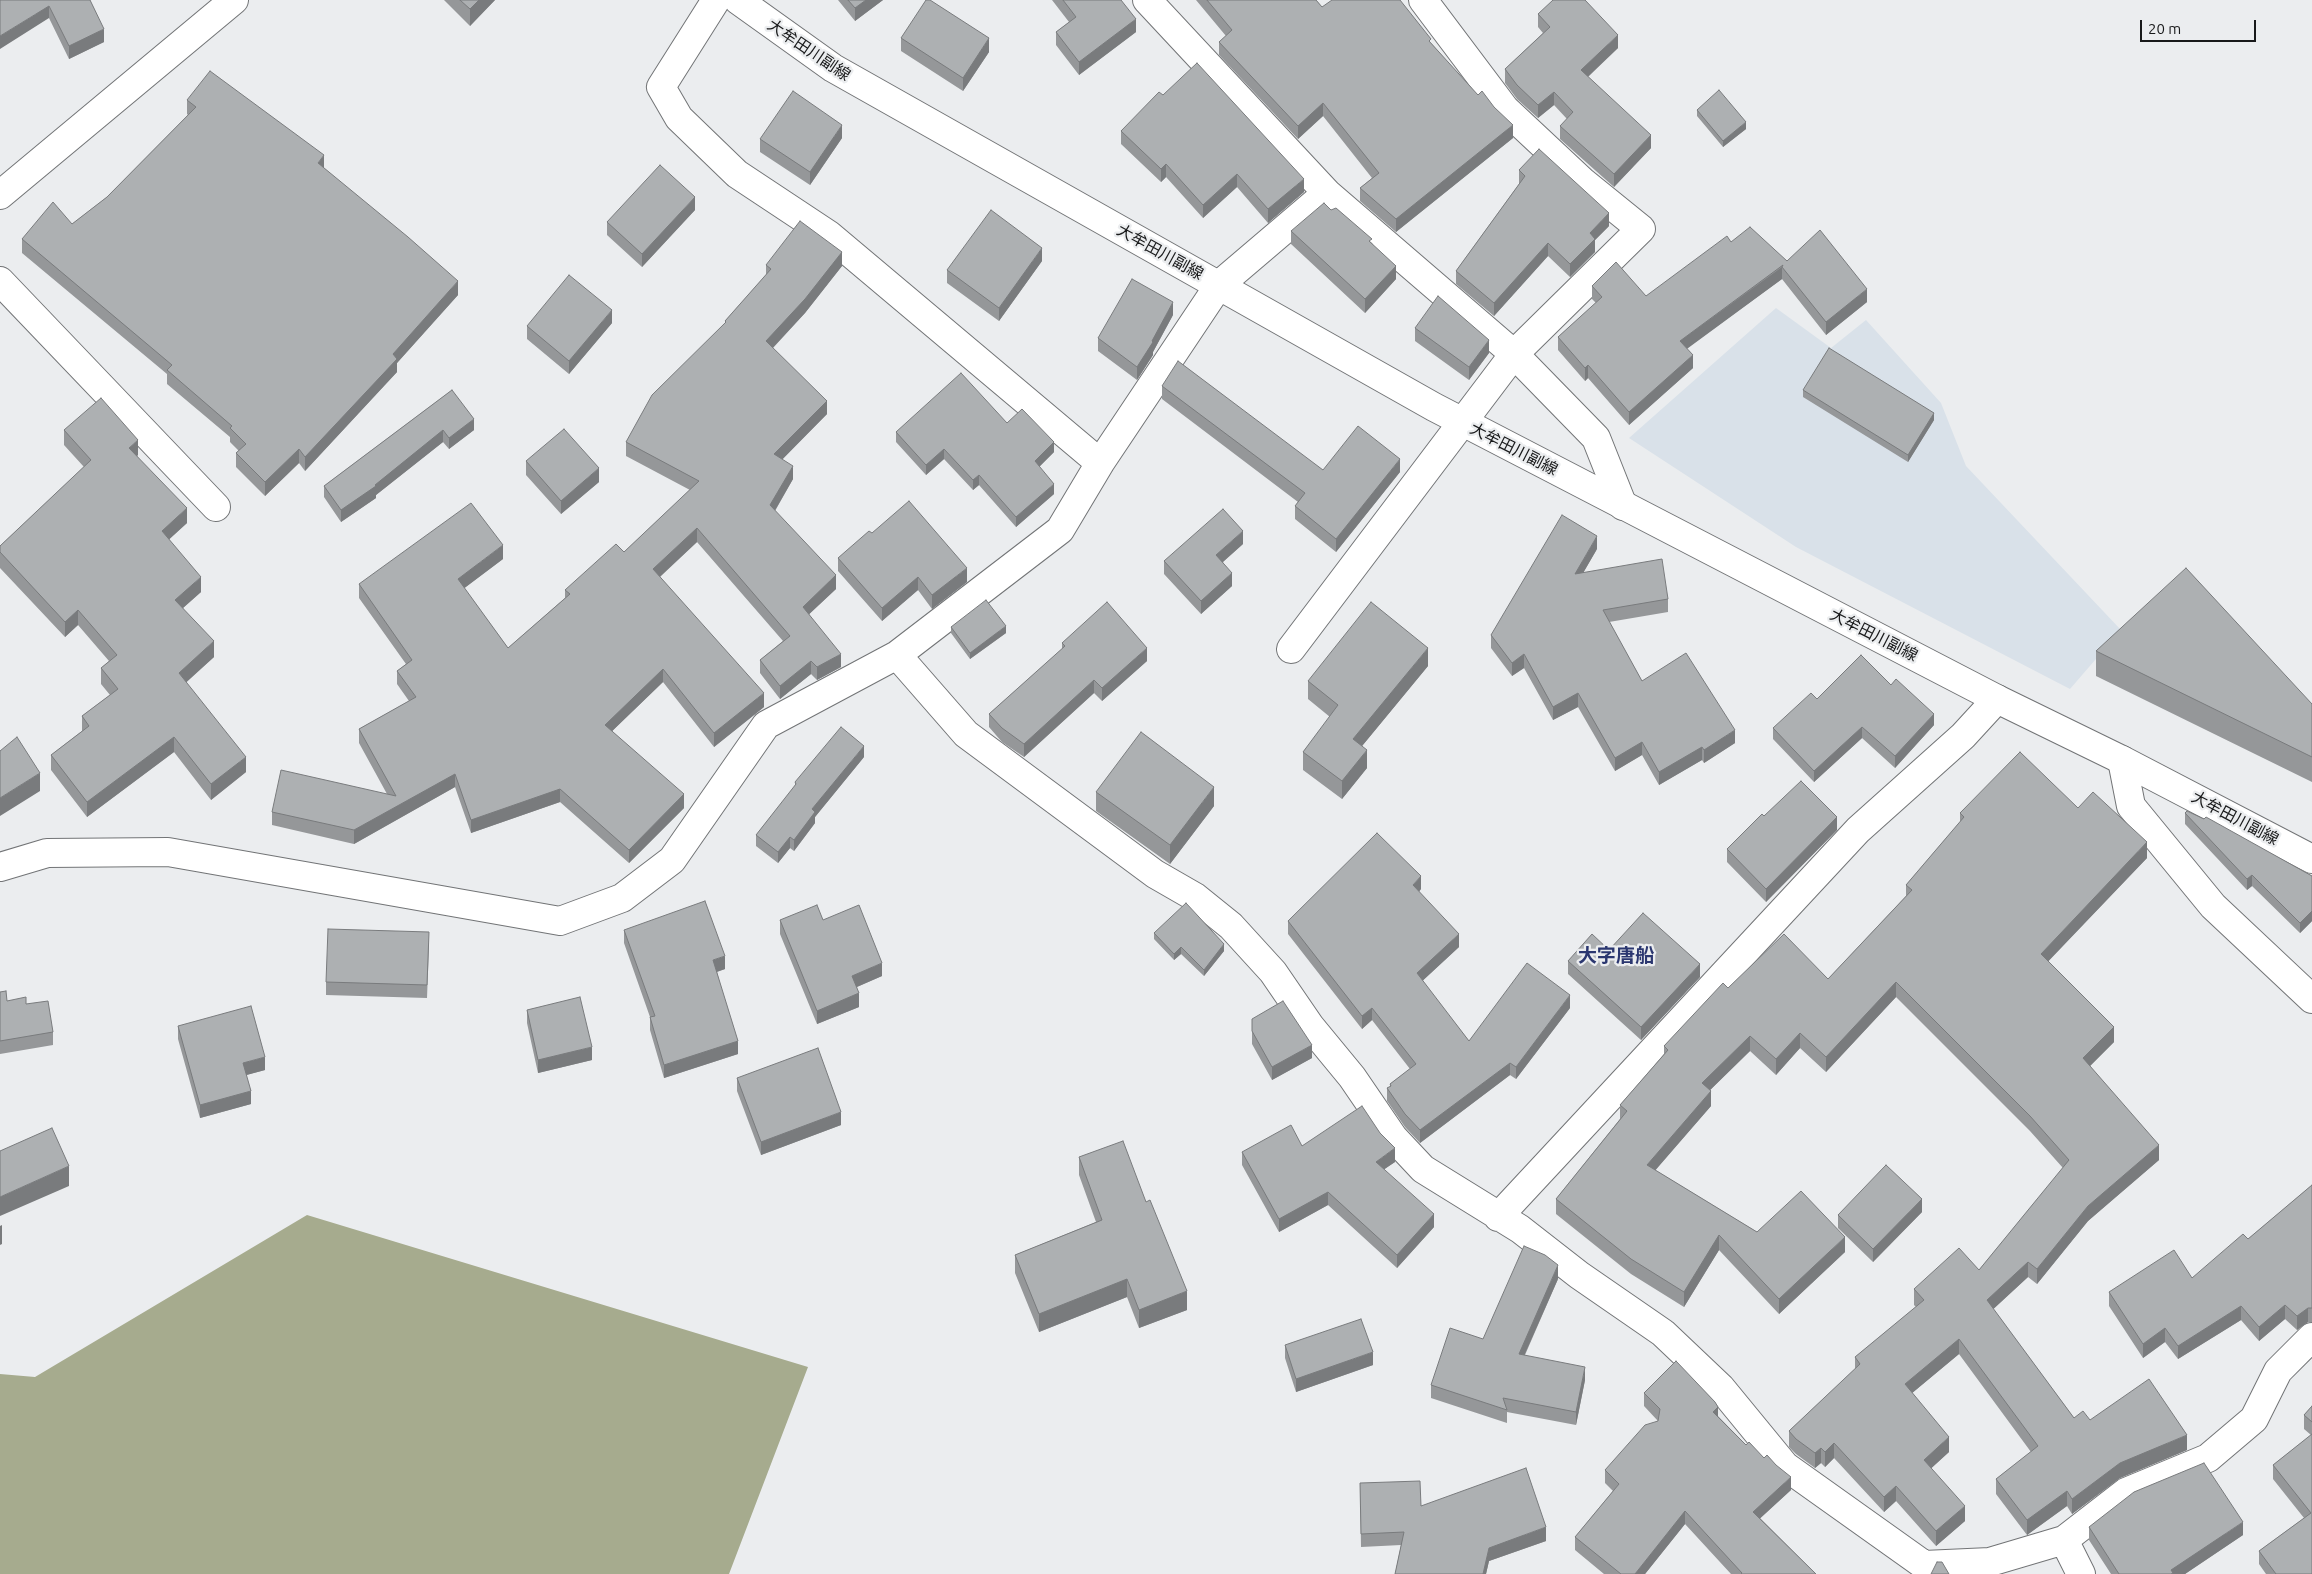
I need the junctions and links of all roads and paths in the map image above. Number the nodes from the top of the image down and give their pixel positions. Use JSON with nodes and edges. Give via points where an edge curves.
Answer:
{"nodes":[{"id":1,"x":234,"y":0,"type":"edge"},
{"id":2,"x":716,"y":0,"type":"edge"},
{"id":3,"x":738,"y":0,"type":"edge"},
{"id":4,"x":1147,"y":0,"type":"edge"},
{"id":5,"x":1423,"y":0,"type":"edge"},
{"id":6,"x":1327,"y":193,"type":"junction"},
{"id":7,"x":0,"y":195,"type":"edge"},
{"id":8,"x":0,"y":281,"type":"edge"},
{"id":9,"x":1219,"y":285,"type":"junction"},
{"id":10,"x":1514,"y":354,"type":"junction"},
{"id":11,"x":1462,"y":422,"type":"junction"},
{"id":12,"x":1100,"y":462,"type":"junction"},
{"id":13,"x":1623,"y":506,"type":"junction"},
{"id":14,"x":216,"y":508,"type":"dead end"},
{"id":15,"x":1291,"y":649,"type":"dead end"},
{"id":16,"x":897,"y":655,"type":"junction"},
{"id":17,"x":1997,"y":699,"type":"junction"},
{"id":18,"x":2122,"y":760,"type":"junction"},
{"id":19,"x":2312,"y":859,"type":"edge"},
{"id":20,"x":0,"y":868,"type":"edge"},
{"id":21,"x":2312,"y":999,"type":"edge"},
{"id":22,"x":1498,"y":1217,"type":"junction"},
{"id":23,"x":2312,"y":1337,"type":"edge"},
{"id":24,"x":2064,"y":1540,"type":"junction"},
{"id":25,"x":1922,"y":1570,"type":"edge"},
{"id":26,"x":2081,"y":1574,"type":"edge"}],
"edges":[{"from":1,"to":7,"type":"street"},
{"from":2,"to":12,"type":"street","via":[[661,87],[679,118],[737,174],[828,235]]},
{"from":3,"to":9,"type":"street","name":"大牟田川副線","via":[[833,68]]},
{"from":4,"to":6,"type":"street"},
{"from":5,"to":10,"type":"street","via":[[1505,109],[1583,182],[1641,229]]},
{"from":6,"to":9,"type":"street"},
{"from":6,"to":10,"type":"street"},
{"from":8,"to":14,"type":"street"},
{"from":9,"to":11,"type":"street","name":"大牟田川副線"},
{"from":9,"to":12,"type":"street"},
{"from":10,"to":11,"type":"street"},
{"from":10,"to":13,"type":"street","via":[[1596,438]]},
{"from":11,"to":13,"type":"street","name":"大牟田川副線"},
{"from":11,"to":15,"type":"street"},
{"from":12,"to":16,"type":"street","via":[[1060,530]]},
{"from":13,"to":17,"type":"street","name":"大牟田川副線"},
{"from":16,"to":20,"type":"street","via":[[766,725],[672,860],[622,898],[560,921],[168,852],[47,853]]},
{"from":16,"to":22,"type":"street","via":[[966,734],[1231,926],[1273,972],[1393,1137],[1423,1168]]},
{"from":17,"to":18,"type":"street","name":"大牟田川副線"},
{"from":17,"to":22,"type":"street","via":[[1963,736],[1858,830]]},
{"from":18,"to":19,"type":"street","name":"大牟田川副線"},
{"from":18,"to":21,"type":"street","via":[[2131,806],[2214,906]]},
{"from":22,"to":25,"type":"street","via":[[1520,1229],[1663,1333],[1721,1388],[1786,1466]]},
{"from":23,"to":24,"type":"street","via":[[2278,1371],[2254,1419],[2208,1458],[2126,1492]]},
{"from":24,"to":25,"type":"street","via":[[1990,1562]]},
{"from":24,"to":26,"type":"street"}]}
